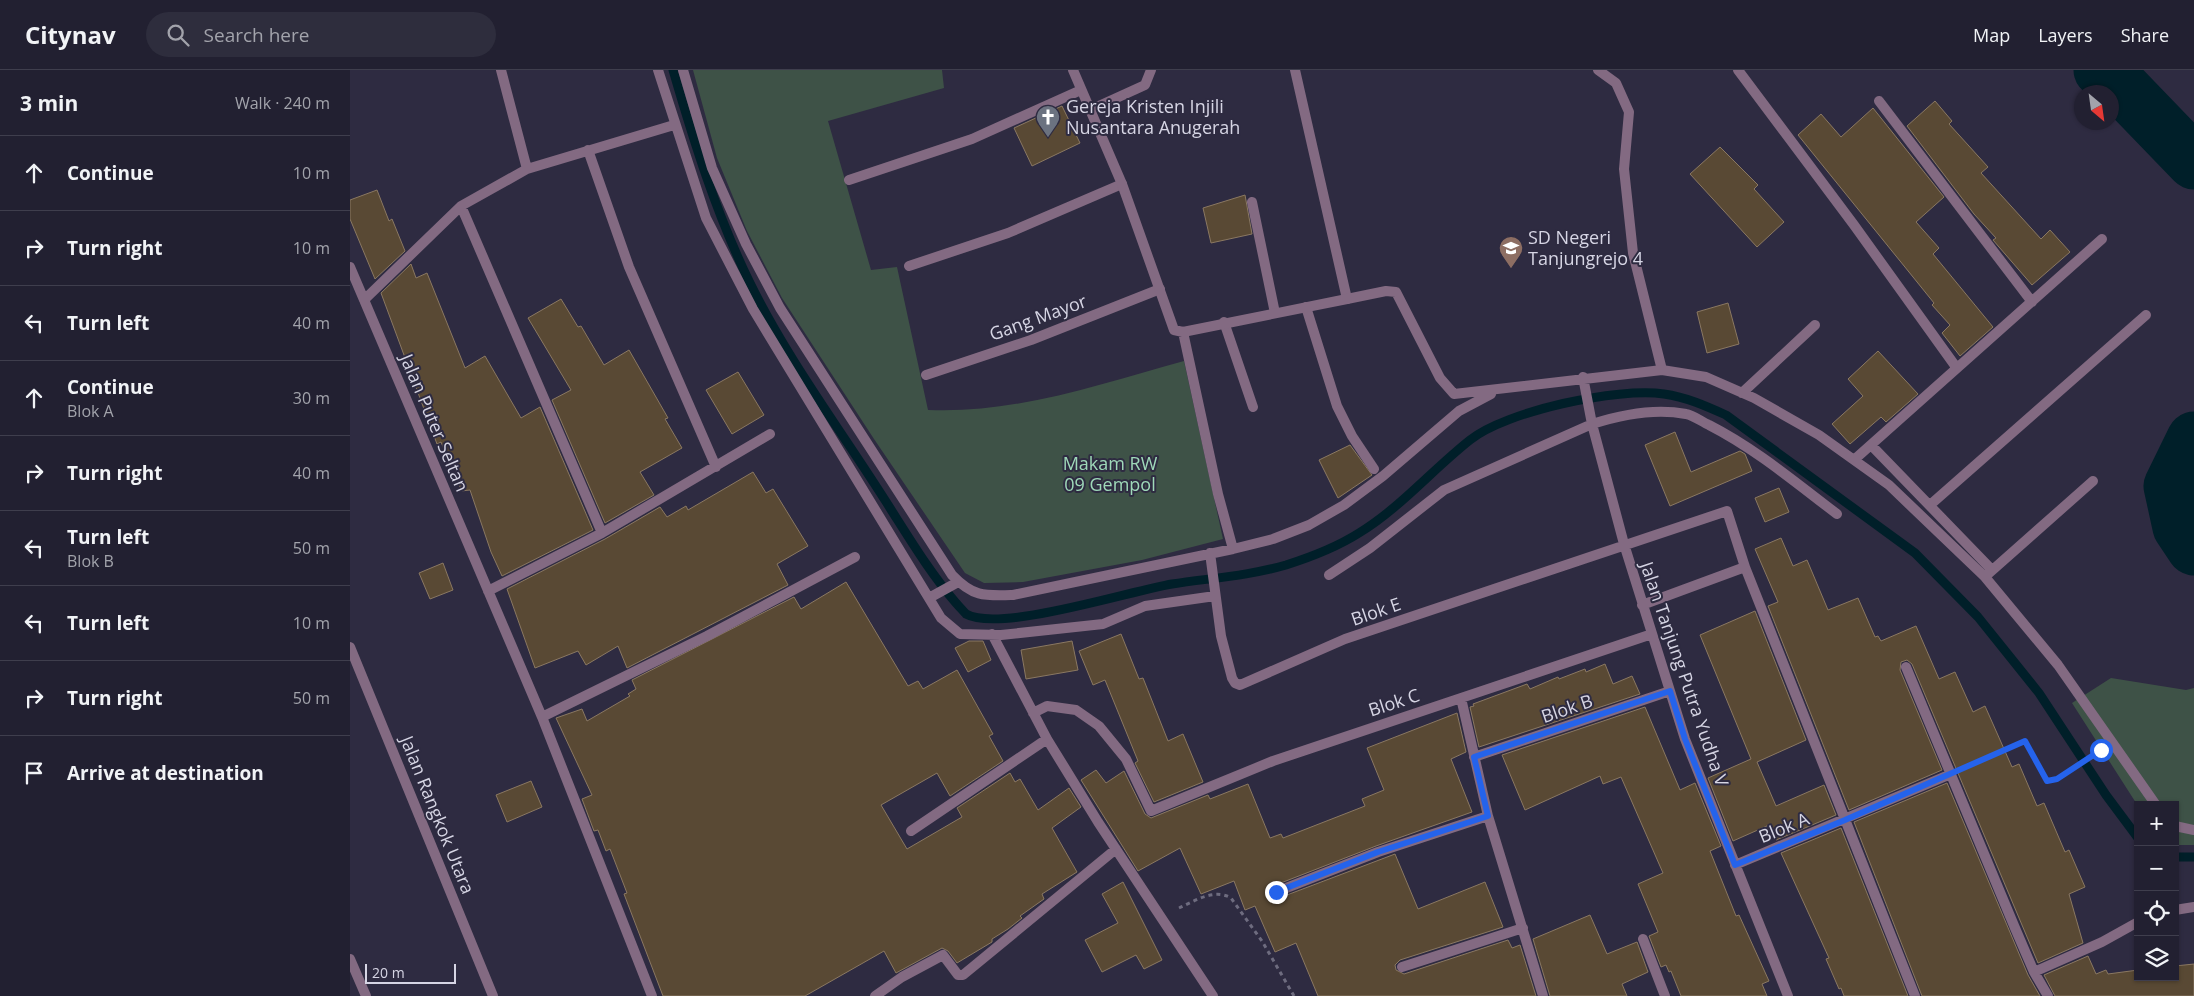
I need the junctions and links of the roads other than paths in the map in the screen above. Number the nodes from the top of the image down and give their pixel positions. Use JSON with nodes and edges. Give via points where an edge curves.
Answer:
{"nodes":[{"id":1,"x":501,"y":70,"type":"edge"},
{"id":2,"x":658,"y":70,"type":"edge"},
{"id":3,"x":683,"y":70,"type":"edge"},
{"id":4,"x":1073,"y":70,"type":"edge"},
{"id":5,"x":1151,"y":70,"type":"edge"},
{"id":6,"x":1295,"y":70,"type":"edge"},
{"id":7,"x":1598,"y":70,"type":"edge"},
{"id":8,"x":1738,"y":70,"type":"edge"},
{"id":9,"x":1081,"y":90,"type":"junction"},
{"id":10,"x":1879,"y":101,"type":"dead end"},
{"id":11,"x":1090,"y":110,"type":"junction"},
{"id":12,"x":674,"y":125,"type":"junction"},
{"id":13,"x":588,"y":150,"type":"junction"},
{"id":14,"x":527,"y":169,"type":"junction"},
{"id":15,"x":849,"y":180,"type":"dead end"},
{"id":16,"x":1122,"y":184,"type":"junction"},
{"id":17,"x":1252,"y":202,"type":"dead end"},
{"id":18,"x":461,"y":206,"type":"junction"},
{"id":19,"x":2102,"y":239,"type":"dead end"},
{"id":20,"x":909,"y":266,"type":"dead end"},
{"id":21,"x":350,"y":267,"type":"edge"},
{"id":22,"x":1160,"y":289,"type":"junction"},
{"id":23,"x":1347,"y":299,"type":"junction"},
{"id":24,"x":364,"y":300,"type":"junction"},
{"id":25,"x":2032,"y":302,"type":"junction"},
{"id":26,"x":1306,"y":307,"type":"junction"},
{"id":27,"x":1275,"y":313,"type":"junction"},
{"id":28,"x":2146,"y":315,"type":"dead end"},
{"id":29,"x":1224,"y":322,"type":"junction"},
{"id":30,"x":1815,"y":325,"type":"dead end"},
{"id":31,"x":1183,"y":332,"type":"junction"},
{"id":32,"x":1956,"y":367,"type":"junction"},
{"id":33,"x":1662,"y":370,"type":"junction"},
{"id":34,"x":926,"y":375,"type":"dead end"},
{"id":35,"x":1583,"y":381,"type":"junction"},
{"id":36,"x":1507,"y":387,"type":"junction"},
{"id":37,"x":1742,"y":393,"type":"junction"},
{"id":38,"x":1253,"y":407,"type":"dead end"},
{"id":39,"x":1592,"y":424,"type":"junction"},
{"id":40,"x":770,"y":434,"type":"dead end"},
{"id":41,"x":1871,"y":445,"type":"junction"},
{"id":42,"x":1855,"y":460,"type":"junction"},
{"id":43,"x":716,"y":467,"type":"junction"},
{"id":44,"x":1374,"y":469,"type":"dead end"},
{"id":45,"x":2093,"y":480,"type":"dead end"},
{"id":46,"x":1930,"y":505,"type":"junction"},
{"id":47,"x":1837,"y":514,"type":"dead end"},
{"id":48,"x":602,"y":533,"type":"junction"},
{"id":49,"x":1624,"y":544,"type":"junction"},
{"id":50,"x":1233,"y":549,"type":"junction"},
{"id":51,"x":1210,"y":553,"type":"junction"},
{"id":52,"x":855,"y":557,"type":"dead end"},
{"id":53,"x":1745,"y":567,"type":"junction"},
{"id":54,"x":1989,"y":574,"type":"junction"},
{"id":55,"x":1329,"y":575,"type":"dead end"},
{"id":56,"x":957,"y":582,"type":"junction"},
{"id":57,"x":488,"y":591,"type":"junction"},
{"id":58,"x":1214,"y":592,"type":"junction"},
{"id":59,"x":930,"y":597,"type":"junction"},
{"id":60,"x":1642,"y":605,"type":"junction"},
{"id":61,"x":992,"y":634,"type":"junction"},
{"id":62,"x":1652,"y":634,"type":"junction"},
{"id":63,"x":350,"y":647,"type":"edge"},
{"id":64,"x":1906,"y":667,"type":"dead end"},
{"id":65,"x":1670,"y":691,"type":"junction"},
{"id":66,"x":1461,"y":698,"type":"junction"},
{"id":67,"x":1033,"y":713,"type":"junction"},
{"id":68,"x":542,"y":717,"type":"junction"},
{"id":69,"x":1047,"y":739,"type":"junction"},
{"id":70,"x":1474,"y":757,"type":"junction"},
{"id":71,"x":1951,"y":774,"type":"junction"},
{"id":72,"x":2153,"y":801,"type":"edge"},
{"id":73,"x":1488,"y":816,"type":"junction"},
{"id":74,"x":1845,"y":820,"type":"junction"},
{"id":75,"x":2179,"y":827,"type":"edge"},
{"id":76,"x":2194,"y":830,"type":"edge"},
{"id":77,"x":911,"y":831,"type":"dead end"},
{"id":78,"x":1116,"y":849,"type":"junction"},
{"id":79,"x":1735,"y":865,"type":"junction"},
{"id":80,"x":1276,"y":892,"type":"dead end"},
{"id":81,"x":2194,"y":907,"type":"edge"},
{"id":82,"x":2179,"y":909,"type":"edge"},
{"id":83,"x":2134,"y":924,"type":"edge"},
{"id":84,"x":1523,"y":928,"type":"junction"},
{"id":85,"x":1643,"y":939,"type":"dead end"},
{"id":86,"x":350,"y":959,"type":"edge"},
{"id":87,"x":1402,"y":967,"type":"dead end"},
{"id":88,"x":2034,"y":972,"type":"junction"},
{"id":89,"x":366,"y":996,"type":"edge"},
{"id":90,"x":493,"y":996,"type":"edge"},
{"id":91,"x":652,"y":996,"type":"edge"},
{"id":92,"x":875,"y":996,"type":"edge"},
{"id":93,"x":1213,"y":996,"type":"edge"},
{"id":94,"x":1543,"y":996,"type":"edge"},
{"id":95,"x":1665,"y":996,"type":"edge"},
{"id":96,"x":1788,"y":996,"type":"edge"},
{"id":97,"x":1915,"y":996,"type":"edge"},
{"id":98,"x":2048,"y":996,"type":"edge"}],
"edges":[{"from":1,"to":14,"type":"street"},
{"from":2,"to":12,"type":"street"},
{"from":3,"to":56,"type":"street","via":[[712,168],[771,292],[827,384]]},
{"from":4,"to":9,"type":"street"},
{"from":5,"to":11,"type":"street","via":[[1145,85]]},
{"from":6,"to":23,"type":"street"},
{"from":7,"to":33,"type":"street","via":[[1616,83],[1629,112],[1624,169],[1633,253]]},
{"from":8,"to":32,"type":"street"},
{"from":9,"to":11,"type":"street"},
{"from":9,"to":15,"type":"street","via":[[972,139]]},
{"from":10,"to":25,"type":"street"},
{"from":11,"to":16,"type":"street"},
{"from":12,"to":13,"type":"street"},
{"from":12,"to":59,"type":"street","via":[[706,218],[753,309]]},
{"from":13,"to":14,"type":"street"},
{"from":13,"to":43,"type":"street","via":[[629,267]]},
{"from":14,"to":18,"type":"street"},
{"from":16,"to":20,"type":"street","via":[[1008,233]]},
{"from":16,"to":22,"type":"street"},
{"from":17,"to":27,"type":"street"},
{"from":18,"to":24,"type":"street"},
{"from":18,"to":48,"type":"street"},
{"from":19,"to":25,"type":"street"},
{"from":21,"to":24,"type":"street","name":"Jalan Puter Seltan"},
{"from":22,"to":31,"type":"street","via":[[1174,330]]},
{"from":22,"to":34,"type":"street","name":"Gang Mayor","via":[[1031,340]]},
{"from":23,"to":26,"type":"street"},
{"from":23,"to":36,"type":"street","via":[[1396,292],[1440,378],[1454,394]]},
{"from":24,"to":57,"type":"street","name":"Jalan Puter Seltan"},
{"from":25,"to":32,"type":"street"},
{"from":26,"to":27,"type":"street"},
{"from":26,"to":44,"type":"street","via":[[1337,406]]},
{"from":27,"to":29,"type":"street"},
{"from":28,"to":46,"type":"street"},
{"from":29,"to":31,"type":"street"},
{"from":29,"to":38,"type":"street"},
{"from":30,"to":37,"type":"street"},
{"from":31,"to":50,"type":"street"},
{"from":32,"to":41,"type":"street"},
{"from":33,"to":35,"type":"street"},
{"from":33,"to":37,"type":"street","via":[[1706,377]]},
{"from":35,"to":36,"type":"street"},
{"from":35,"to":39,"type":"street","name":"Jalan Tanjung Putra Yudha V"},
{"from":36,"to":50,"type":"street","via":[[1478,399],[1460,411],[1344,505],[1309,525],[1273,539]]},
{"from":37,"to":42,"type":"street","via":[[1819,435]]},
{"from":39,"to":47,"type":"street","via":[[1608,418],[1647,413],[1687,414],[1760,456]]},
{"from":39,"to":49,"type":"street","name":"Jalan Tanjung Putra Yudha V"},
{"from":39,"to":55,"type":"street","via":[[1444,490],[1370,548]]},
{"from":40,"to":43,"type":"street"},
{"from":41,"to":42,"type":"street"},
{"from":41,"to":46,"type":"street"},
{"from":42,"to":54,"type":"street","via":[[1889,485]]},
{"from":43,"to":48,"type":"street"},
{"from":45,"to":54,"type":"street"},
{"from":46,"to":54,"type":"street"},
{"from":48,"to":57,"type":"street"},
{"from":49,"to":53,"type":"street","via":[[1727,510]]},
{"from":49,"to":58,"type":"street","name":"Blok E","via":[[1345,640],[1240,685],[1235,684],[1232,678]]},
{"from":49,"to":60,"type":"street","name":"Jalan Tanjung Putra Yudha V"},
{"from":50,"to":51,"type":"street"},
{"from":51,"to":56,"type":"street","via":[[1013,595],[983,596]]},
{"from":51,"to":58,"type":"street"},
{"from":52,"to":68,"type":"street","via":[[707,636]]},
{"from":53,"to":60,"type":"street"},
{"from":53,"to":74,"type":"street"},
{"from":54,"to":72,"type":"street","via":[[2058,665]]},
{"from":56,"to":59,"type":"street"},
{"from":57,"to":68,"type":"street","name":"Jalan Puter Seltan"},
{"from":58,"to":61,"type":"street","via":[[1145,606],[1103,624]]},
{"from":59,"to":61,"type":"street","via":[[941,618],[960,634]]},
{"from":60,"to":62,"type":"street","name":"Jalan Tanjung Putra Yudha V"},
{"from":61,"to":67,"type":"street"},
{"from":62,"to":65,"type":"street","name":"Jalan Tanjung Putra Yudha V"},
{"from":62,"to":66,"type":"street","name":"Blok C"},
{"from":63,"to":90,"type":"street","name":"Jalan Rangkok Utara"},
{"from":64,"to":71,"type":"street"},
{"from":65,"to":70,"type":"street","name":"Blok B"},
{"from":65,"to":79,"type":"street","name":"Jalan Tanjung Putra Yudha V","via":[[1685,739]]},
{"from":66,"to":67,"type":"street","name":"Blok C","via":[[1273,762],[1151,811],[1126,759],[1099,726],[1076,710],[1047,706]]},
{"from":66,"to":70,"type":"street"},
{"from":67,"to":69,"type":"street"},
{"from":68,"to":91,"type":"street","name":"Jalan Puter Seltan"},
{"from":69,"to":77,"type":"street"},
{"from":69,"to":78,"type":"street"},
{"from":70,"to":73,"type":"street"},
{"from":71,"to":74,"type":"street","name":"Blok A"},
{"from":71,"to":88,"type":"street"},
{"from":73,"to":80,"type":"street","via":[[1378,852]]},
{"from":73,"to":84,"type":"street"},
{"from":74,"to":79,"type":"street","name":"Blok A"},
{"from":74,"to":97,"type":"street"},
{"from":75,"to":76,"type":"street"},
{"from":78,"to":92,"type":"street","via":[[963,974],[958,974],[943,955]]},
{"from":78,"to":93,"type":"street"},
{"from":79,"to":96,"type":"street","name":"Jalan Tanjung Putra Yudha V"},
{"from":81,"to":82,"type":"street"},
{"from":83,"to":88,"type":"street"},
{"from":84,"to":87,"type":"street"},
{"from":84,"to":94,"type":"street"},
{"from":85,"to":95,"type":"street"},
{"from":86,"to":89,"type":"street"},
{"from":88,"to":98,"type":"street"}]}
